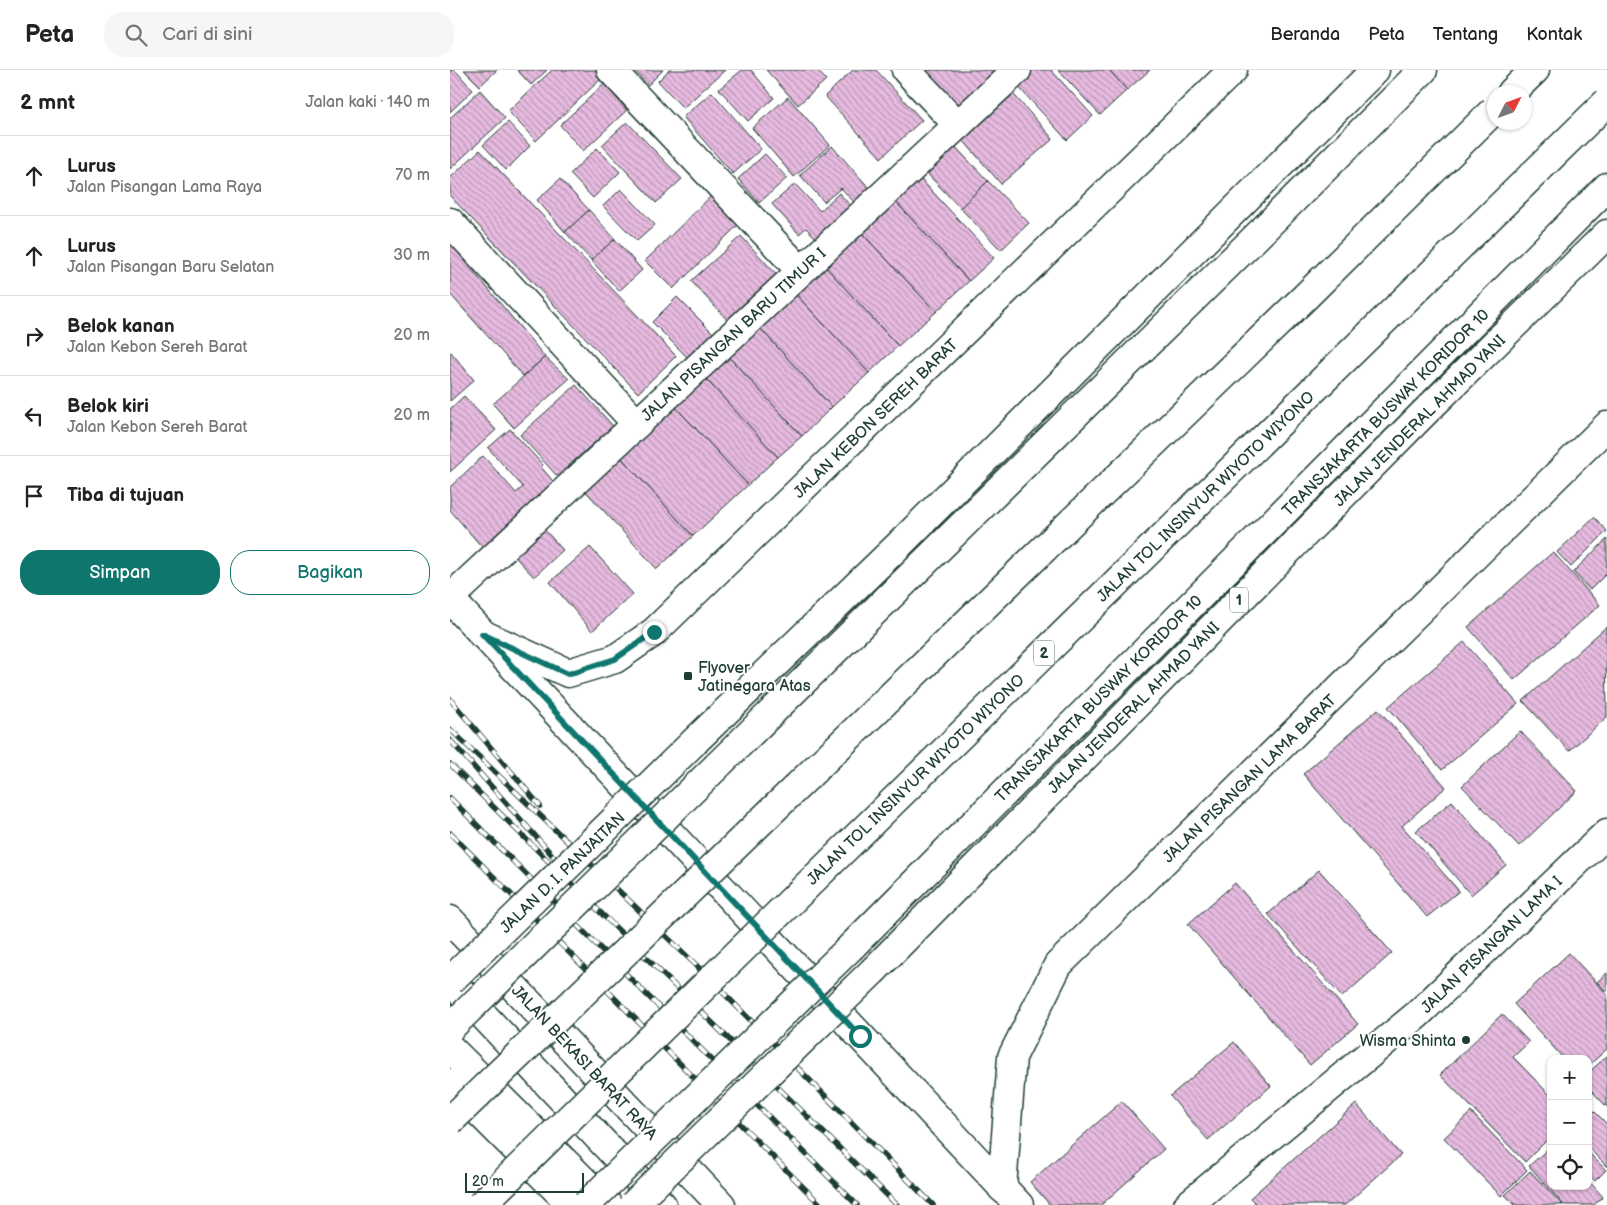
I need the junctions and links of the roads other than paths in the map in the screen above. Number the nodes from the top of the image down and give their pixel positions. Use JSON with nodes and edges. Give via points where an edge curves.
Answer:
{"nodes":[{"id":1,"x":611,"y":70,"type":"edge"},
{"id":2,"x":906,"y":70,"type":"edge"},
{"id":3,"x":1017,"y":70,"type":"edge"},
{"id":4,"x":1233,"y":70,"type":"edge"},
{"id":5,"x":1375,"y":70,"type":"edge"},
{"id":6,"x":1423,"y":70,"type":"edge"},
{"id":7,"x":1535,"y":70,"type":"edge"},
{"id":8,"x":1519,"y":85,"type":"edge"},
{"id":9,"x":1607,"y":102,"type":"edge"},
{"id":10,"x":1487,"y":117,"type":"edge"},
{"id":11,"x":958,"y":125,"type":"junction"},
{"id":12,"x":1607,"y":187,"type":"edge"},
{"id":13,"x":450,"y":222,"type":"edge"},
{"id":14,"x":1607,"y":234,"type":"edge"},
{"id":15,"x":801,"y":271,"type":"junction"},
{"id":16,"x":637,"y":424,"type":"junction"},
{"id":17,"x":1607,"y":426,"type":"edge"},
{"id":18,"x":450,"y":599,"type":"edge"},
{"id":19,"x":482,"y":634,"type":"junction"},
{"id":20,"x":1607,"y":833,"type":"edge"},
{"id":21,"x":450,"y":920,"type":"edge"},
{"id":22,"x":450,"y":981,"type":"edge"},
{"id":23,"x":450,"y":1028,"type":"edge"},
{"id":24,"x":450,"y":1048,"type":"edge"},
{"id":25,"x":450,"y":1083,"type":"edge"},
{"id":26,"x":450,"y":1121,"type":"edge"},
{"id":27,"x":1011,"y":1196,"type":"edge"},
{"id":28,"x":481,"y":1205,"type":"edge"},
{"id":29,"x":572,"y":1205,"type":"edge"},
{"id":30,"x":586,"y":1205,"type":"edge"},
{"id":31,"x":608,"y":1205,"type":"edge"},
{"id":32,"x":633,"y":1205,"type":"edge"},
{"id":33,"x":662,"y":1205,"type":"edge"},
{"id":34,"x":721,"y":1205,"type":"edge"},
{"id":35,"x":1188,"y":1205,"type":"edge"}],
"edges":[{"from":1,"to":15,"type":"main road"},
{"from":2,"to":11,"type":"main road"},
{"from":3,"to":11,"type":"main road","name":"JALAN PISANGAN BARU TIMUR I"},
{"from":4,"to":19,"type":"main road","name":"JALAN KEBON SEREH BARAT","via":[[654,632],[615,659],[568,674]]},
{"from":5,"to":22,"type":"main road","name":"JALAN D. I. PANJAITAN","bridge":true,"via":[[899,545]]},
{"from":6,"to":23,"type":"main road","bridge":true},
{"from":7,"to":8,"type":"main road"},
{"from":9,"to":28,"type":"main road","name":"JALAN TOL INSINYUR WIYOTO WIYONO","number":"2","bridge":true},
{"from":10,"to":26,"type":"main road","bridge":true,"via":[[1303,299]]},
{"from":11,"to":15,"type":"main road","name":"JALAN PISANGAN BARU TIMUR I"},
{"from":12,"to":30,"type":"main road","name":"TRANSJAKARTA BUSWAY KORIDOR 10","bridge":true,"via":[[852,946]]},
{"from":13,"to":16,"type":"main road"},
{"from":14,"to":32,"type":"main road","name":"JALAN JENDERAL AHMAD YANI","number":"1","bridge":true,"via":[[1417,420],[874,970]]},
{"from":15,"to":16,"type":"main road","name":"JALAN PISANGAN BARU TIMUR I"},
{"from":16,"to":18,"type":"main road","name":"JALAN PISANGAN BARU TIMUR I"},
{"from":17,"to":27,"type":"main road","name":"JALAN PISANGAN LAMA BARAT","via":[[1058,965],[1012,1057]]},
{"from":18,"to":19,"type":"main road"},
{"from":19,"to":27,"type":"main road"},
{"from":20,"to":35,"type":"main road","name":"JALAN PISANGAN LAMA I","via":[[1418,1014]]},
{"from":21,"to":34,"type":"main road","name":"JALAN BEKASI BARAT RAYA"},
{"from":22,"to":33,"type":"main road"},
{"from":24,"to":31,"type":"main road"},
{"from":25,"to":29,"type":"main road"}]}
